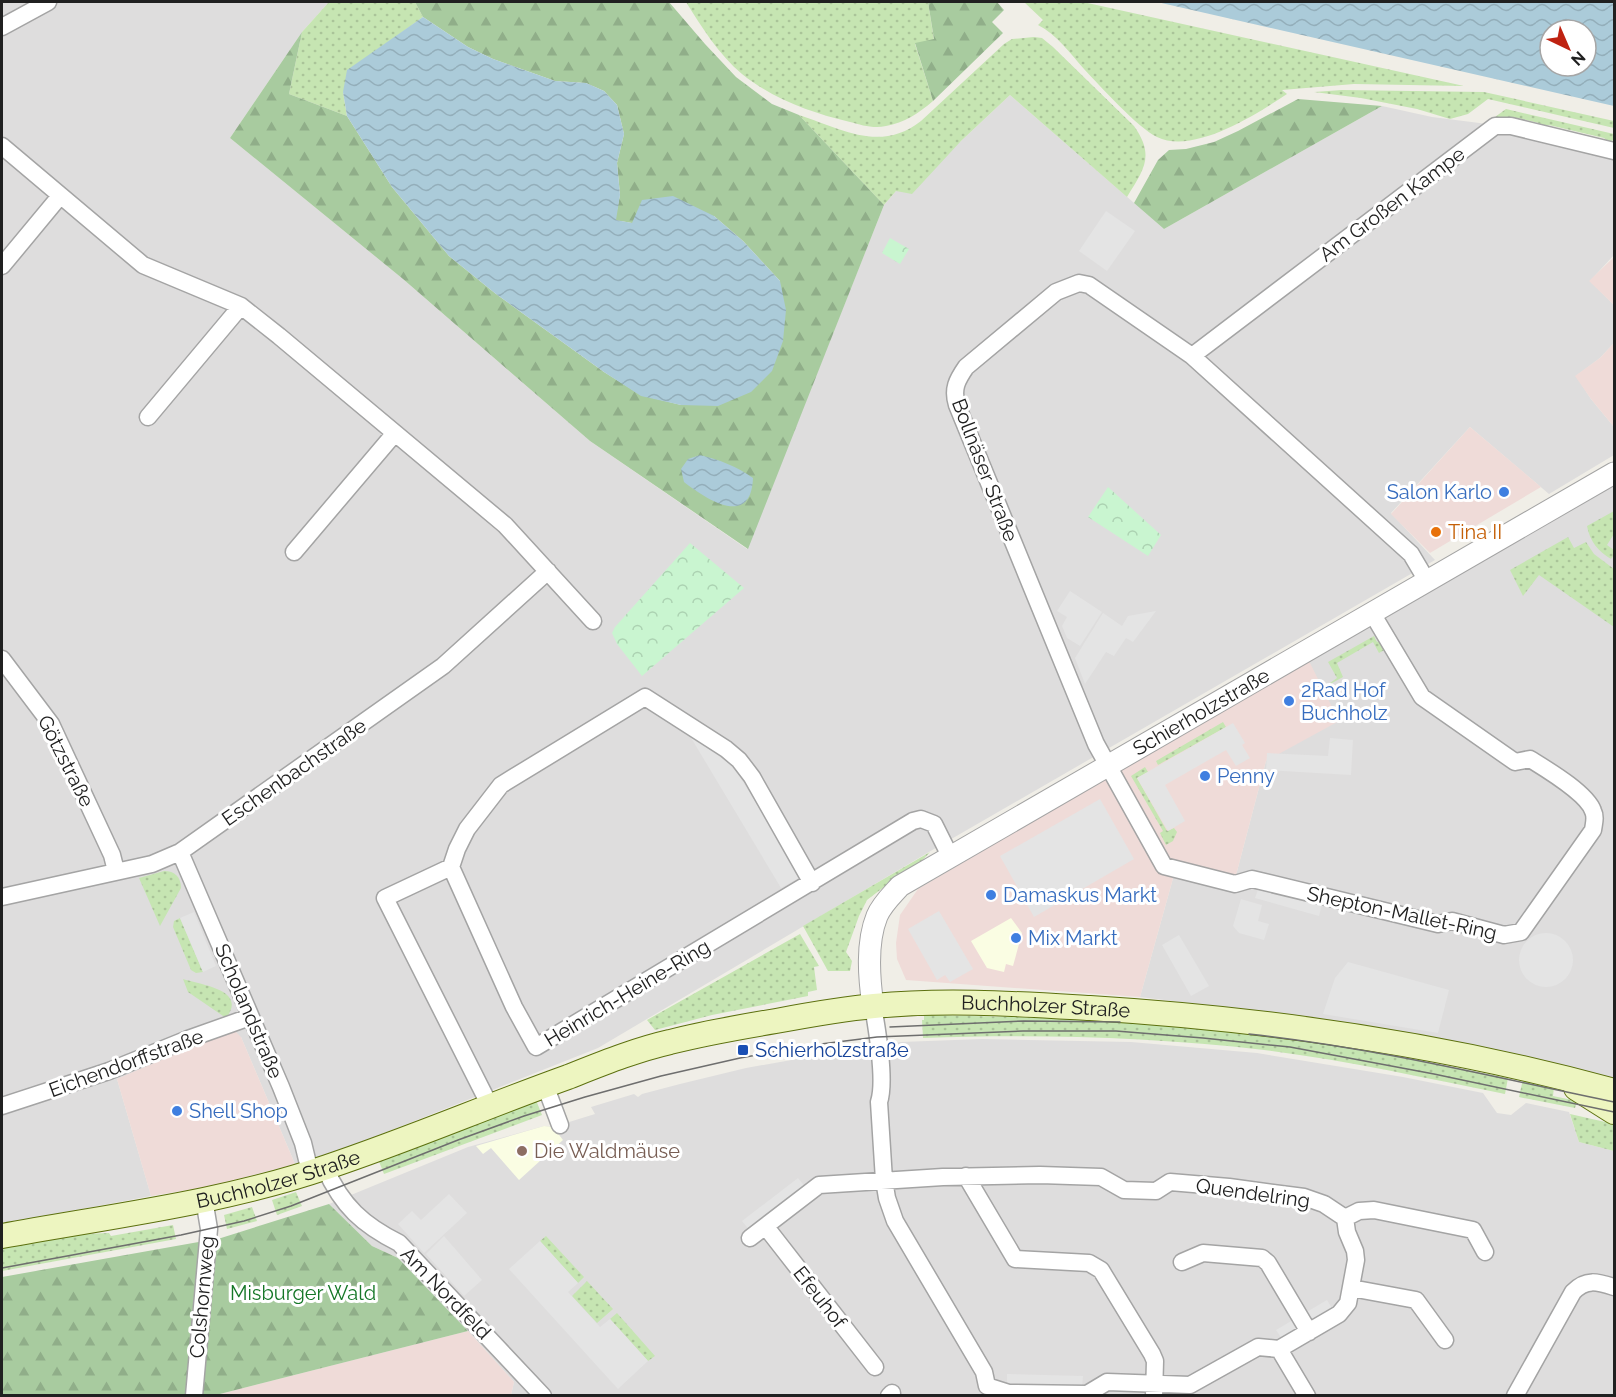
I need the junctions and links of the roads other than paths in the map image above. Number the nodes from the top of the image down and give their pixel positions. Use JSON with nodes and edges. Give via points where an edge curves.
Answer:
{"nodes":[{"id":1,"x":48,"y":2,"type":"edge"},
{"id":2,"x":2,"y":27,"type":"edge"},
{"id":3,"x":2,"y":146,"type":"edge"},
{"id":4,"x":1614,"y":151,"type":"edge"},
{"id":5,"x":60,"y":196,"type":"junction"},
{"id":6,"x":2,"y":266,"type":"edge"},
{"id":7,"x":242,"y":306,"type":"junction"},
{"id":8,"x":1192,"y":356,"type":"junction"},
{"id":9,"x":148,"y":417,"type":"dead end"},
{"id":10,"x":395,"y":433,"type":"junction"},
{"id":11,"x":1614,"y":473,"type":"edge"},
{"id":12,"x":294,"y":552,"type":"dead end"},
{"id":13,"x":548,"y":571,"type":"junction"},
{"id":14,"x":1427,"y":581,"type":"junction"},
{"id":15,"x":1372,"y":613,"type":"junction"},
{"id":16,"x":593,"y":621,"type":"dead end"},
{"id":17,"x":2,"y":659,"type":"edge"},
{"id":18,"x":1107,"y":765,"type":"junction"},
{"id":19,"x":180,"y":852,"type":"junction"},
{"id":20,"x":950,"y":856,"type":"junction"},
{"id":21,"x":451,"y":867,"type":"junction"},
{"id":22,"x":117,"y":871,"type":"junction"},
{"id":23,"x":812,"y":883,"type":"junction"},
{"id":24,"x":2,"y":897,"type":"edge"},
{"id":25,"x":873,"y":1006,"type":"junction"},
{"id":26,"x":250,"y":1017,"type":"junction"},
{"id":27,"x":1551,"y":1073,"type":"junction"},
{"id":28,"x":545,"y":1085,"type":"junction"},
{"id":29,"x":1614,"y":1091,"type":"edge"},
{"id":30,"x":2,"y":1106,"type":"edge"},
{"id":31,"x":490,"y":1106,"type":"junction"},
{"id":32,"x":1614,"y":1112,"type":"edge"},
{"id":33,"x":560,"y":1125,"type":"dead end"},
{"id":34,"x":318,"y":1170,"type":"junction"},
{"id":35,"x":966,"y":1176,"type":"junction"},
{"id":36,"x":884,"y":1180,"type":"junction"},
{"id":37,"x":204,"y":1199,"type":"junction"},
{"id":38,"x":1344,"y":1218,"type":"junction"},
{"id":39,"x":766,"y":1227,"type":"junction"},
{"id":40,"x":2,"y":1236,"type":"edge"},
{"id":41,"x":750,"y":1238,"type":"dead end"},
{"id":42,"x":1485,"y":1252,"type":"dead end"},
{"id":43,"x":1182,"y":1262,"type":"dead end"},
{"id":44,"x":1614,"y":1287,"type":"edge"},
{"id":45,"x":1351,"y":1288,"type":"junction"},
{"id":46,"x":1309,"y":1332,"type":"junction"},
{"id":47,"x":1444,"y":1340,"type":"dead end"},
{"id":48,"x":1279,"y":1349,"type":"junction"},
{"id":49,"x":875,"y":1367,"type":"dead end"},
{"id":50,"x":1154,"y":1390,"type":"edge"},
{"id":51,"x":984,"y":1391,"type":"edge"},
{"id":52,"x":194,"y":1395,"type":"edge"},
{"id":53,"x":543,"y":1395,"type":"edge"},
{"id":54,"x":1306,"y":1395,"type":"edge"},
{"id":55,"x":1515,"y":1395,"type":"edge"}],
"edges":[{"from":1,"to":2,"type":"street"},
{"from":3,"to":5,"type":"street"},
{"from":4,"to":8,"type":"street","name":"Am Großen Kampe","via":[[1511,126],[1495,126]]},
{"from":5,"to":6,"type":"street"},
{"from":5,"to":7,"type":"street","via":[[143,265]]},
{"from":7,"to":9,"type":"street"},
{"from":7,"to":10,"type":"street"},
{"from":8,"to":14,"type":"street","name":"Bollnäser Straße","via":[[1411,554]]},
{"from":8,"to":18,"type":"street","name":"Bollnäser Straße","via":[[1089,285],[1079,283],[1056,292],[966,367],[953,395]]},
{"from":10,"to":12,"type":"street"},
{"from":10,"to":13,"type":"street","via":[[505,525]]},
{"from":11,"to":14,"type":"street","name":"Schierholzstraße"},
{"from":13,"to":16,"type":"street"},
{"from":13,"to":19,"type":"street","name":"Eschenbachstraße","via":[[443,666]]},
{"from":14,"to":15,"type":"street","name":"Schierholzstraße"},
{"from":15,"to":18,"type":"street","name":"Schierholzstraße"},
{"from":15,"to":18,"type":"street","name":"Shepton-Mallet-Ring","via":[[1422,697],[1515,762],[1530,759],[1581,795],[1594,811],[1593,830],[1521,932],[1504,935],[1452,921],[1438,924],[1252,879],[1235,884],[1164,866]]},
{"from":17,"to":22,"type":"street","name":"Götzstraße","via":[[51,724]]},
{"from":18,"to":20,"type":"street","name":"Schierholzstraße"},
{"from":19,"to":22,"type":"street","name":"Eschenbachstraße","via":[[152,864]]},
{"from":19,"to":26,"type":"street","name":"Scholandstraße"},
{"from":20,"to":23,"type":"street","name":"Heinrich-Heine-Ring","via":[[934,824],[921,819]]},
{"from":20,"to":25,"type":"street","name":"Schierholzstraße","via":[[900,886],[877,915],[871,944]]},
{"from":21,"to":23,"type":"street","name":"Heinrich-Heine-Ring","via":[[536,1047]]},
{"from":21,"to":23,"type":"street","via":[[467,829],[501,785],[645,697],[739,760]]},
{"from":21,"to":31,"type":"street","via":[[385,898]]},
{"from":22,"to":24,"type":"street","name":"Eschenbachstraße"},
{"from":25,"to":27,"type":"main road","name":"Buchholzer Straße","via":[[1001,1004],[1227,1018],[1343,1034]]},
{"from":25,"to":28,"type":"main road","name":"Buchholzer Straße","via":[[664,1043]]},
{"from":25,"to":36,"type":"street","via":[[880,1067]]},
{"from":26,"to":30,"type":"street","name":"Eichendorffstraße","via":[[109,1071]]},
{"from":26,"to":34,"type":"street","name":"Scholandstraße"},
{"from":27,"to":29,"type":"main road","name":"Buchholzer Straße"},
{"from":27,"to":32,"type":"main road","name":"Buchholzer Straße"},
{"from":28,"to":31,"type":"main road","name":"Buchholzer Straße"},
{"from":28,"to":33,"type":"street"},
{"from":31,"to":34,"type":"main road","name":"Buchholzer Straße"},
{"from":34,"to":37,"type":"main road","name":"Buchholzer Straße"},
{"from":34,"to":53,"type":"street","name":"Am Nordfeld","via":[[372,1230],[399,1244]]},
{"from":35,"to":36,"type":"street","name":"Quendelring"},
{"from":35,"to":38,"type":"street","name":"Quendelring","via":[[1101,1177],[1124,1190],[1156,1191],[1170,1182],[1229,1187],[1304,1197],[1324,1204]]},
{"from":35,"to":50,"type":"street","via":[[1015,1259],[1087,1263],[1101,1270],[1152,1354]]},
{"from":36,"to":39,"type":"street","via":[[819,1185]]},
{"from":36,"to":51,"type":"street","via":[[895,1221],[984,1372]]},
{"from":37,"to":40,"type":"main road","name":"Buchholzer Straße"},
{"from":37,"to":52,"type":"street","name":"Colshornweg","via":[[209,1229]]},
{"from":38,"to":42,"type":"street","via":[[1374,1210],[1473,1230]]},
{"from":38,"to":45,"type":"street","via":[[1356,1260]]},
{"from":39,"to":41,"type":"street"},
{"from":39,"to":49,"type":"street","name":"Efeuhof"},
{"from":43,"to":46,"type":"street","via":[[1203,1253],[1262,1258]]},
{"from":44,"to":55,"type":"street","via":[[1592,1281],[1573,1292]]},
{"from":45,"to":46,"type":"street","via":[[1344,1309]]},
{"from":45,"to":47,"type":"street","via":[[1416,1300]]},
{"from":46,"to":48,"type":"street"},
{"from":48,"to":50,"type":"street","via":[[1258,1347],[1190,1385]]},
{"from":48,"to":54,"type":"street"},
{"from":50,"to":51,"type":"street","via":[[1107,1382],[1087,1394]]}]}
